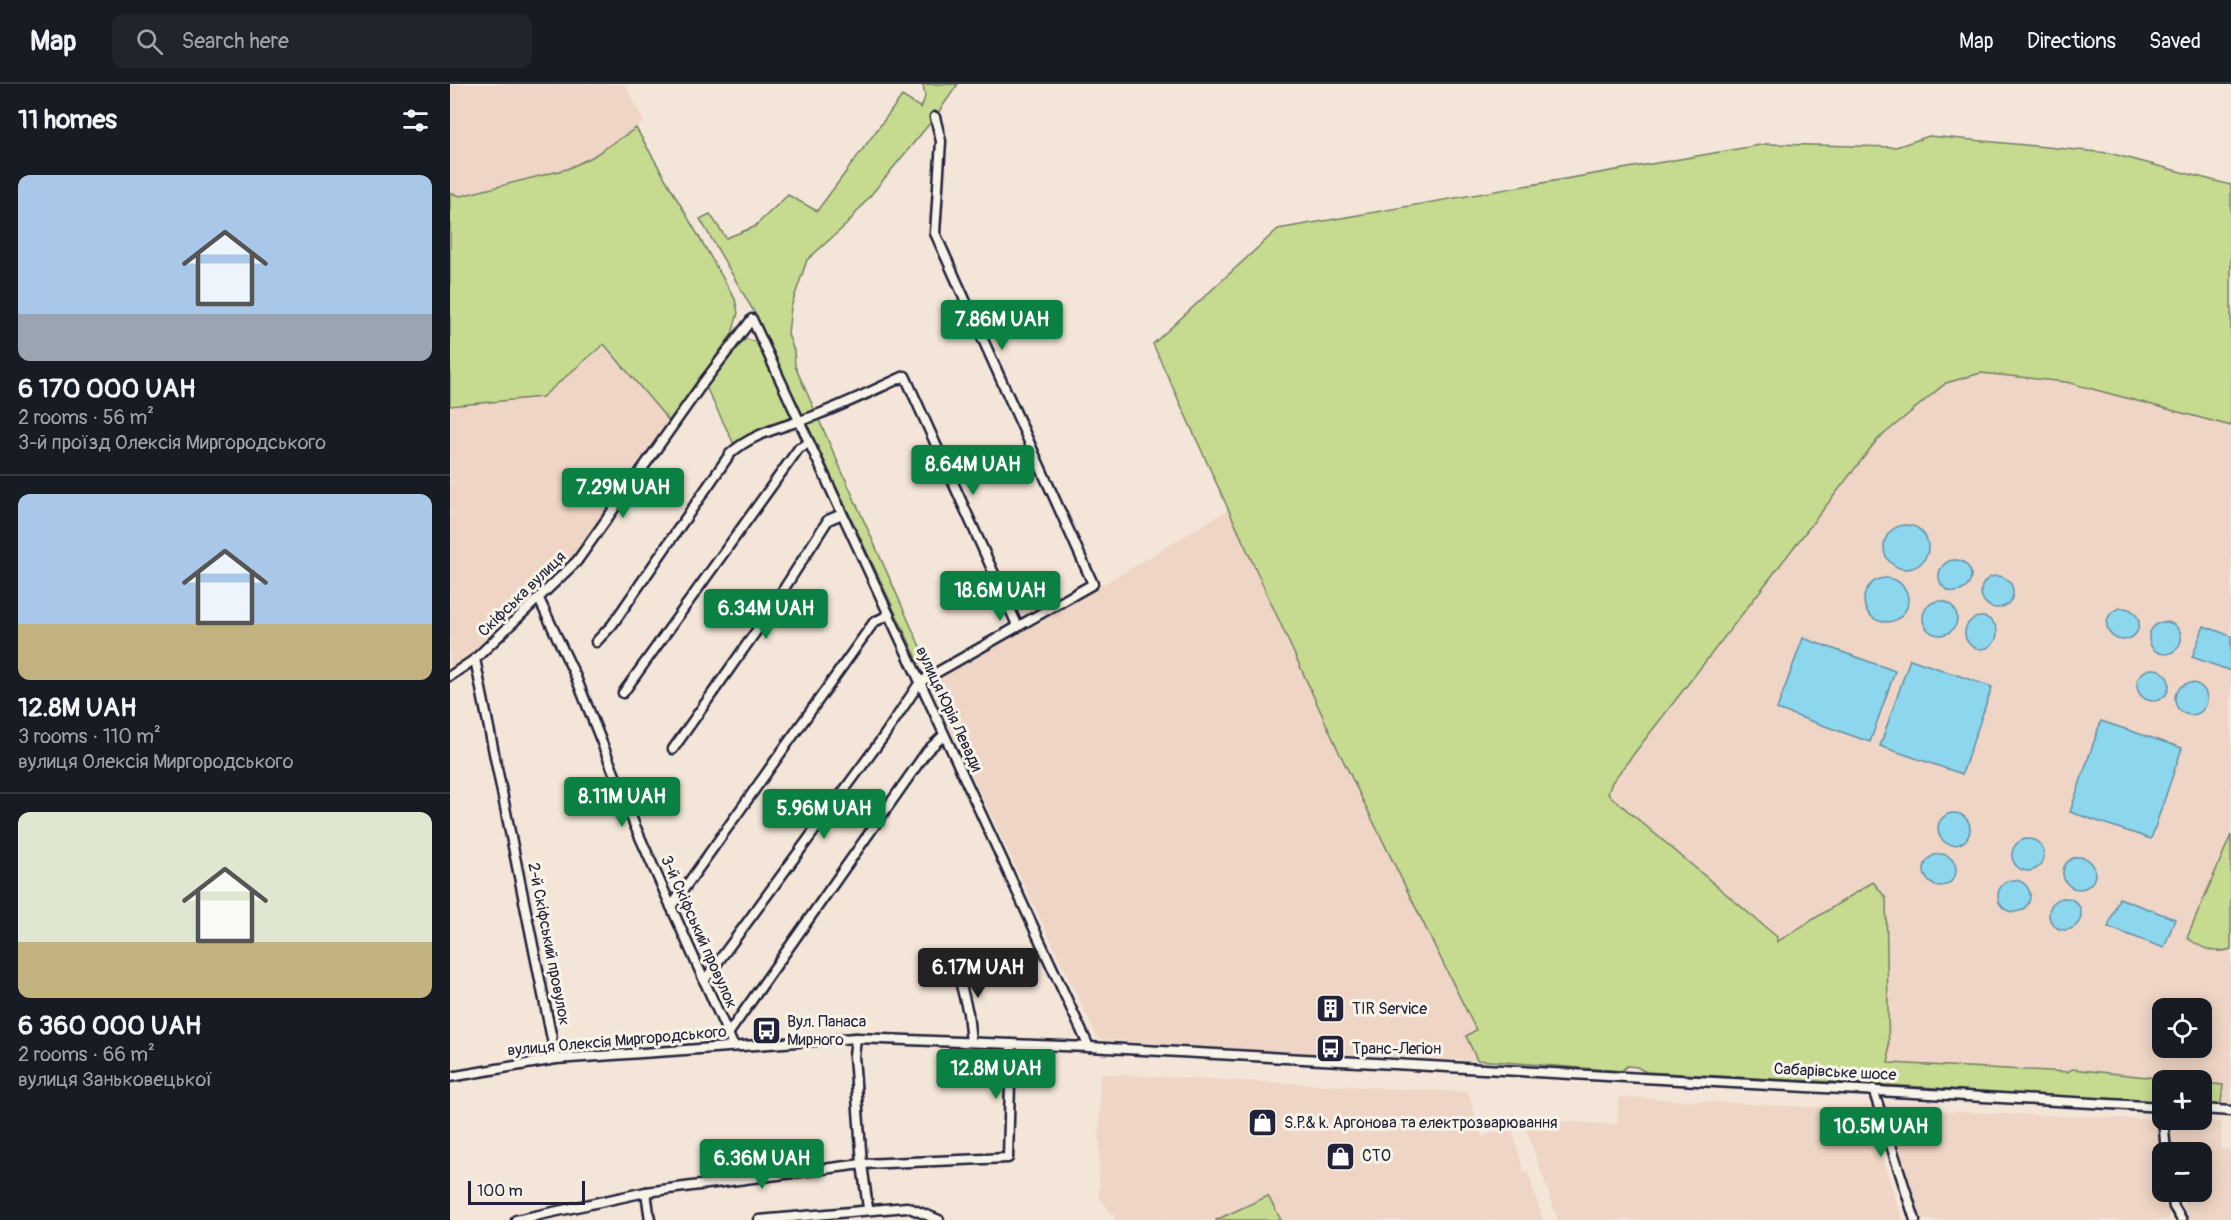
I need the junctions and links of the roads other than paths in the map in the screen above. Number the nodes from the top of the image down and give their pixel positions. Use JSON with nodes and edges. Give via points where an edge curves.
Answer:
{"nodes":[{"id":1,"x":935,"y":117,"type":"dead end"},
{"id":2,"x":752,"y":319,"type":"joint"},
{"id":3,"x":799,"y":419,"type":"junction"},
{"id":4,"x":809,"y":443,"type":"junction"},
{"id":5,"x":842,"y":514,"type":"junction"},
{"id":6,"x":539,"y":599,"type":"junction"},
{"id":7,"x":889,"y":615,"type":"junction"},
{"id":8,"x":1018,"y":627,"type":"junction"},
{"id":9,"x":596,"y":642,"type":"dead end"},
{"id":10,"x":475,"y":659,"type":"junction"},
{"id":11,"x":450,"y":676,"type":"edge"},
{"id":12,"x":920,"y":682,"type":"junction"},
{"id":13,"x":623,"y":693,"type":"dead end"},
{"id":14,"x":944,"y":735,"type":"junction"},
{"id":15,"x":673,"y":749,"type":"dead end"},
{"id":16,"x":671,"y":907,"type":"junction"},
{"id":17,"x":955,"y":961,"type":"dead end"},
{"id":18,"x":704,"y":981,"type":"junction"},
{"id":19,"x":728,"y":1034,"type":"junction"},
{"id":20,"x":856,"y":1038,"type":"junction"},
{"id":21,"x":971,"y":1042,"type":"junction"},
{"id":22,"x":1011,"y":1044,"type":"junction"},
{"id":23,"x":733,"y":1045,"type":"junction"},
{"id":24,"x":1089,"y":1047,"type":"junction"},
{"id":25,"x":556,"y":1059,"type":"junction"},
{"id":26,"x":1506,"y":1070,"type":"joint"},
{"id":27,"x":450,"y":1077,"type":"edge"},
{"id":28,"x":1873,"y":1089,"type":"junction"},
{"id":29,"x":2212,"y":1110,"type":"edge"},
{"id":30,"x":2152,"y":1111,"type":"edge"},
{"id":31,"x":2231,"y":1111,"type":"edge"},
{"id":32,"x":862,"y":1164,"type":"junction"},
{"id":33,"x":646,"y":1192,"type":"junction"},
{"id":34,"x":2173,"y":1202,"type":"edge"},
{"id":35,"x":868,"y":1208,"type":"junction"},
{"id":36,"x":516,"y":1220,"type":"edge"},
{"id":37,"x":650,"y":1220,"type":"edge"},
{"id":38,"x":759,"y":1220,"type":"edge"},
{"id":39,"x":939,"y":1220,"type":"edge"},
{"id":40,"x":1914,"y":1220,"type":"edge"},
{"id":41,"x":2182,"y":1220,"type":"edge"}],
"edges":[{"from":1,"to":8,"type":"street","via":[[940,141],[935,233],[1093,584]]},
{"from":2,"to":3,"type":"street","name":"вулиця Юрія Левади"},
{"from":2,"to":6,"type":"street","name":"Скіфська вулиця","via":[[577,561]]},
{"from":3,"to":4,"type":"street","name":"вулиця Юрія Левади"},
{"from":3,"to":8,"type":"street","via":[[817,415],[905,376]]},
{"from":3,"to":9,"type":"street","via":[[740,444],[730,454],[612,625]]},
{"from":4,"to":5,"type":"street","name":"вулиця Юрія Левади"},
{"from":4,"to":13,"type":"street","via":[[799,448]]},
{"from":5,"to":7,"type":"street","name":"вулиця Юрія Левади"},
{"from":5,"to":15,"type":"street","via":[[828,520],[762,623]]},
{"from":6,"to":10,"type":"street","name":"Скіфська вулиця"},
{"from":6,"to":16,"type":"street","name":"3-й Скіфський провулок","via":[[575,675]]},
{"from":7,"to":12,"type":"street","name":"вулиця Юрія Левади"},
{"from":7,"to":16,"type":"street","via":[[874,622]]},
{"from":8,"to":12,"type":"street"},
{"from":10,"to":11,"type":"street","name":"Скіфська вулиця"},
{"from":10,"to":25,"type":"street","name":"2-й Скіфський провулок"},
{"from":12,"to":14,"type":"street","name":"вулиця Юрія Левади"},
{"from":12,"to":18,"type":"street"},
{"from":14,"to":19,"type":"street","via":[[927,751]]},
{"from":14,"to":24,"type":"street","name":"вулиця Юрія Левади"},
{"from":16,"to":18,"type":"street","name":"3-й Скіфський провулок"},
{"from":17,"to":21,"type":"street"},
{"from":18,"to":19,"type":"street","name":"3-й Скіфський провулок"},
{"from":19,"to":23,"type":"street","name":"3-й Скіфський провулок"},
{"from":20,"to":21,"type":"street","name":"вулиця Олексія Миргородського"},
{"from":20,"to":23,"type":"street","name":"вулиця Олексія Миргородського"},
{"from":20,"to":32,"type":"street"},
{"from":21,"to":22,"type":"street","name":"вулиця Олексія Миргородського"},
{"from":22,"to":24,"type":"street","name":"вулиця Олексія Миргородського"},
{"from":22,"to":32,"type":"street","via":[[1008,1158]]},
{"from":23,"to":25,"type":"street","name":"вулиця Олексія Миргородського"},
{"from":24,"to":26,"type":"street","name":"вулиця Олексія Миргородського"},
{"from":25,"to":27,"type":"street","name":"вулиця Олексія Миргородського"},
{"from":26,"to":28,"type":"street","name":"Сабарівське шосе"},
{"from":28,"to":30,"type":"street","name":"Сабарівське шосе"},
{"from":28,"to":40,"type":"street"},
{"from":29,"to":31,"type":"street"},
{"from":32,"to":33,"type":"street"},
{"from":32,"to":35,"type":"street"},
{"from":33,"to":36,"type":"street"},
{"from":33,"to":37,"type":"street"},
{"from":34,"to":41,"type":"street"},
{"from":35,"to":38,"type":"street"},
{"from":35,"to":39,"type":"street","via":[[908,1207]]}]}
